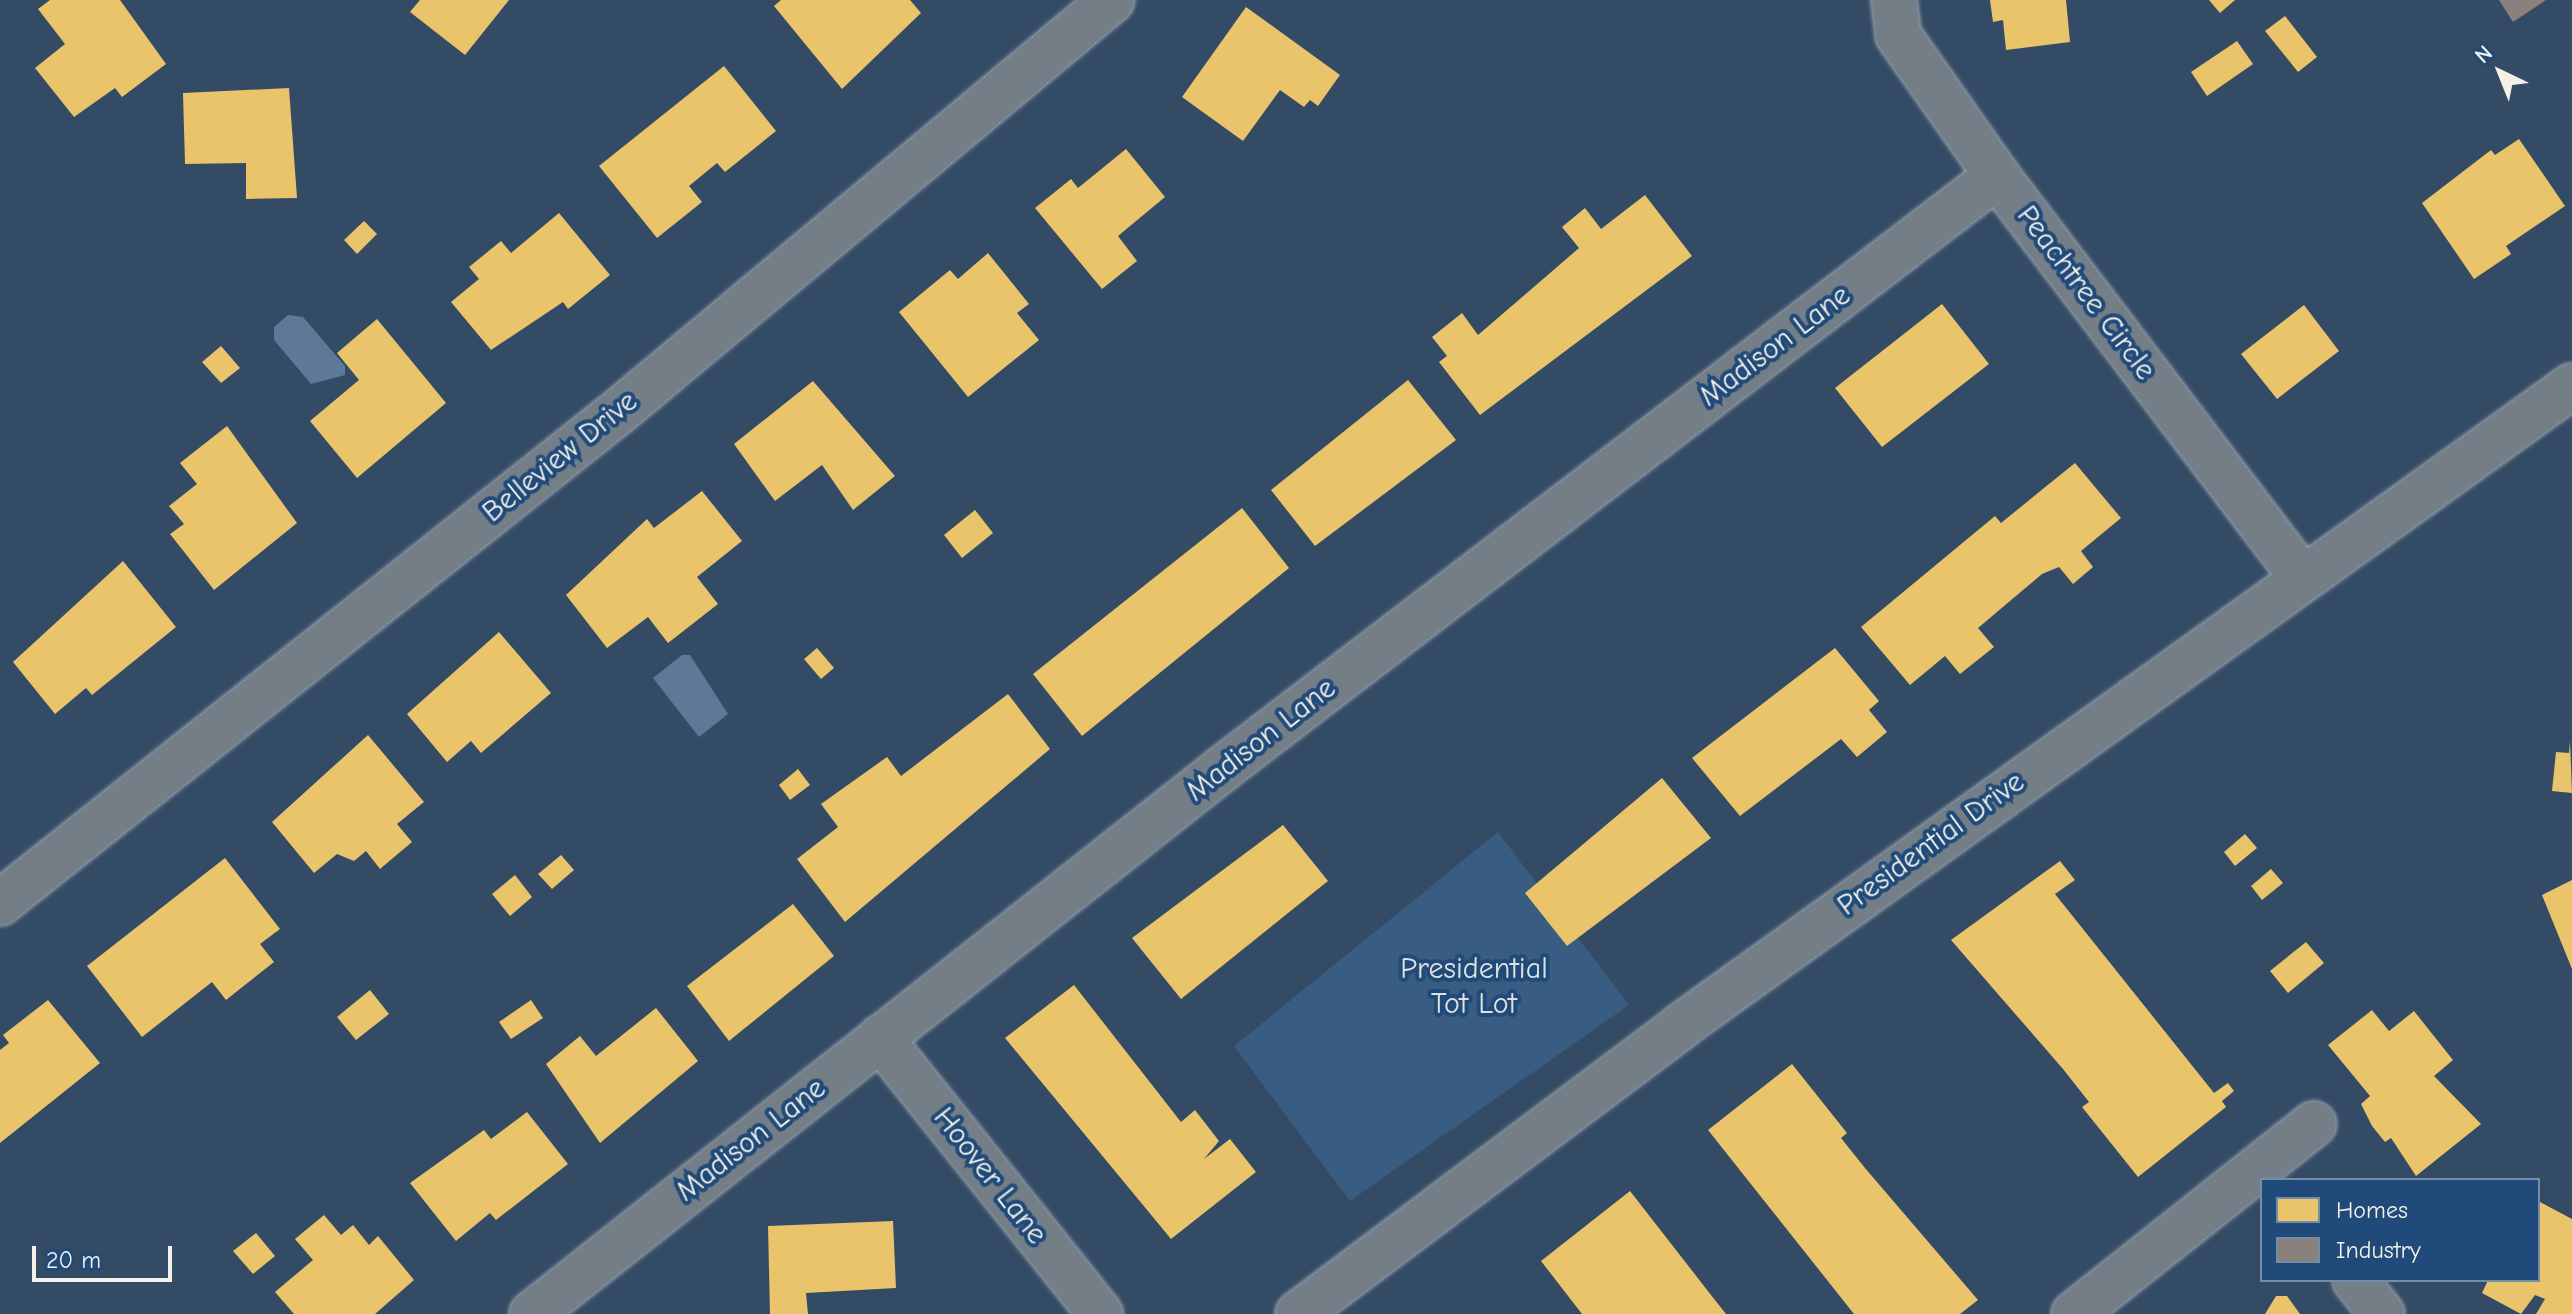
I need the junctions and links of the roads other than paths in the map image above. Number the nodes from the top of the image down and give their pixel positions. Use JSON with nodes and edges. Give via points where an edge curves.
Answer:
{"nodes":[{"id":1,"x":1112,"y":0,"type":"edge"},
{"id":2,"x":1894,"y":0,"type":"edge"},
{"id":3,"x":1997,"y":176,"type":"junction"},
{"id":4,"x":2572,"y":386,"type":"edge"},
{"id":5,"x":2301,"y":576,"type":"junction"},
{"id":6,"x":0,"y":903,"type":"edge"},
{"id":7,"x":880,"y":1038,"type":"junction"},
{"id":8,"x":2314,"y":1124,"type":"dead end"},
{"id":9,"x":2259,"y":1176,"type":"edge"},
{"id":10,"x":2357,"y":1282,"type":"edge"},
{"id":11,"x":532,"y":1314,"type":"edge"},
{"id":12,"x":1100,"y":1314,"type":"edge"},
{"id":13,"x":1298,"y":1314,"type":"edge"},
{"id":14,"x":2074,"y":1314,"type":"edge"},
{"id":15,"x":2382,"y":1314,"type":"edge"}],
"edges":[{"from":1,"to":6,"type":"street","name":"Belleview Drive","via":[[618,412]]},
{"from":2,"to":3,"type":"street","name":"Peachtree Circle","via":[[1898,35]]},
{"from":3,"to":5,"type":"street","name":"Peachtree Circle"},
{"from":3,"to":7,"type":"street","name":"Madison Lane"},
{"from":4,"to":5,"type":"street","name":"Presidential Drive"},
{"from":5,"to":13,"type":"street","name":"Presidential Drive"},
{"from":7,"to":11,"type":"street","name":"Madison Lane"},
{"from":7,"to":12,"type":"street","name":"Hoover Lane"},
{"from":8,"to":9,"type":"street"},
{"from":9,"to":14,"type":"street"},
{"from":10,"to":15,"type":"street"}]}
